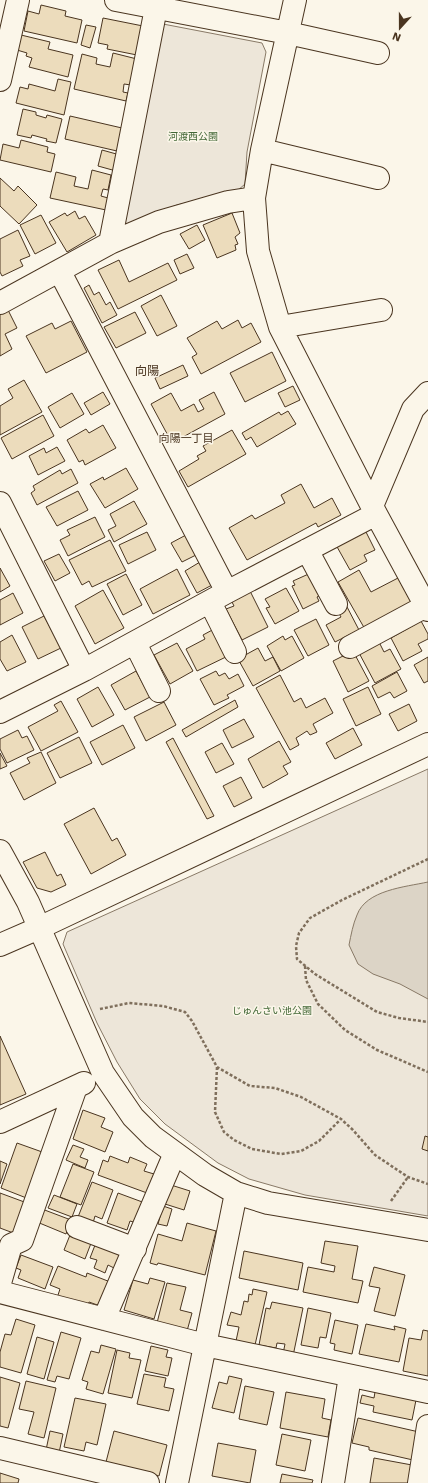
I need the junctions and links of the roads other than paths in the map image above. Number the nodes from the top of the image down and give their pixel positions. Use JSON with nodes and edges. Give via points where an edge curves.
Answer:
{"nodes":[{"id":1,"x":18,"y":0,"type":"edge"},
{"id":2,"x":116,"y":0,"type":"edge"},
{"id":3,"x":295,"y":0,"type":"edge"},
{"id":4,"x":156,"y":8,"type":"junction"},
{"id":5,"x":288,"y":32,"type":"junction"},
{"id":6,"x":378,"y":53,"type":"dead end"},
{"id":7,"x":0,"y":80,"type":"edge"},
{"id":8,"x":262,"y":150,"type":"junction"},
{"id":9,"x":378,"y":178,"type":"dead end"},
{"id":10,"x":254,"y":198,"type":"junction"},
{"id":11,"x":110,"y":243,"type":"junction"},
{"id":12,"x":60,"y":272,"type":"junction"},
{"id":13,"x":0,"y":303,"type":"edge"},
{"id":14,"x":381,"y":310,"type":"dead end"},
{"id":15,"x":280,"y":328,"type":"junction"},
{"id":16,"x":428,"y":393,"type":"edge"},
{"id":17,"x":0,"y":503,"type":"edge"},
{"id":18,"x":374,"y":510,"type":"junction"},
{"id":19,"x":307,"y":550,"type":"junction"},
{"id":20,"x":218,"y":597,"type":"junction"},
{"id":21,"x":336,"y":604,"type":"dead end"},
{"id":22,"x":427,"y":608,"type":"edge"},
{"id":23,"x":135,"y":643,"type":"junction"},
{"id":24,"x":350,"y":647,"type":"dead end"},
{"id":25,"x":235,"y":652,"type":"dead end"},
{"id":26,"x":84,"y":670,"type":"junction"},
{"id":27,"x":159,"y":691,"type":"dead end"},
{"id":28,"x":0,"y":712,"type":"edge"},
{"id":29,"x":428,"y":744,"type":"edge"},
{"id":30,"x":0,"y":851,"type":"edge"},
{"id":31,"x":39,"y":928,"type":"junction"},
{"id":32,"x":0,"y":945,"type":"edge"},
{"id":33,"x":103,"y":1074,"type":"junction"},
{"id":34,"x":76,"y":1087,"type":"junction"},
{"id":35,"x":0,"y":1122,"type":"edge"},
{"id":36,"x":175,"y":1154,"type":"junction"},
{"id":37,"x":236,"y":1192,"type":"junction"},
{"id":38,"x":76,"y":1227,"type":"dead end"},
{"id":39,"x":428,"y":1230,"type":"edge"},
{"id":40,"x":135,"y":1249,"type":"junction"},
{"id":41,"x":0,"y":1283,"type":"edge"},
{"id":42,"x":0,"y":1292,"type":"edge"},
{"id":43,"x":104,"y":1319,"type":"junction"},
{"id":44,"x":205,"y":1345,"type":"junction"},
{"id":45,"x":350,"y":1376,"type":"junction"},
{"id":46,"x":428,"y":1392,"type":"edge"},
{"id":47,"x":428,"y":1426,"type":"edge"},
{"id":48,"x":0,"y":1448,"type":"edge"},
{"id":49,"x":148,"y":1483,"type":"edge"},
{"id":50,"x":177,"y":1483,"type":"edge"},
{"id":51,"x":333,"y":1483,"type":"edge"},
{"id":52,"x":419,"y":1483,"type":"edge"}],
"edges":[{"from":1,"to":7,"type":"street"},
{"from":2,"to":4,"type":"street"},
{"from":3,"to":5,"type":"street"},
{"from":4,"to":5,"type":"street"},
{"from":4,"to":11,"type":"street"},
{"from":5,"to":6,"type":"street"},
{"from":5,"to":8,"type":"street"},
{"from":8,"to":9,"type":"street"},
{"from":8,"to":10,"type":"street"},
{"from":10,"to":11,"type":"street","via":[[228,202],[159,222]]},
{"from":10,"to":15,"type":"street","via":[[258,251]]},
{"from":11,"to":12,"type":"street"},
{"from":12,"to":13,"type":"street"},
{"from":12,"to":20,"type":"street"},
{"from":14,"to":15,"type":"street"},
{"from":15,"to":18,"type":"street"},
{"from":16,"to":18,"type":"street","via":[[413,409]]},
{"from":17,"to":26,"type":"street"},
{"from":18,"to":19,"type":"street"},
{"from":18,"to":22,"type":"street"},
{"from":19,"to":20,"type":"street"},
{"from":19,"to":21,"type":"street"},
{"from":20,"to":23,"type":"street"},
{"from":20,"to":25,"type":"street"},
{"from":22,"to":24,"type":"street"},
{"from":23,"to":26,"type":"street"},
{"from":23,"to":27,"type":"street"},
{"from":26,"to":28,"type":"street"},
{"from":29,"to":31,"type":"street"},
{"from":30,"to":31,"type":"street"},
{"from":31,"to":32,"type":"street"},
{"from":31,"to":33,"type":"street"},
{"from":33,"to":34,"type":"street"},
{"from":33,"to":36,"type":"street","via":[[133,1117]]},
{"from":34,"to":35,"type":"street"},
{"from":34,"to":41,"type":"street","via":[[22,1240],[11,1245]]},
{"from":36,"to":37,"type":"street"},
{"from":36,"to":40,"type":"street"},
{"from":37,"to":39,"type":"street","via":[[268,1203]]},
{"from":37,"to":44,"type":"street"},
{"from":38,"to":40,"type":"street"},
{"from":40,"to":43,"type":"street"},
{"from":42,"to":43,"type":"street"},
{"from":43,"to":44,"type":"street"},
{"from":44,"to":45,"type":"street"},
{"from":44,"to":50,"type":"street"},
{"from":45,"to":46,"type":"street"},
{"from":45,"to":51,"type":"street"},
{"from":47,"to":52,"type":"street"},
{"from":48,"to":49,"type":"street"}]}
